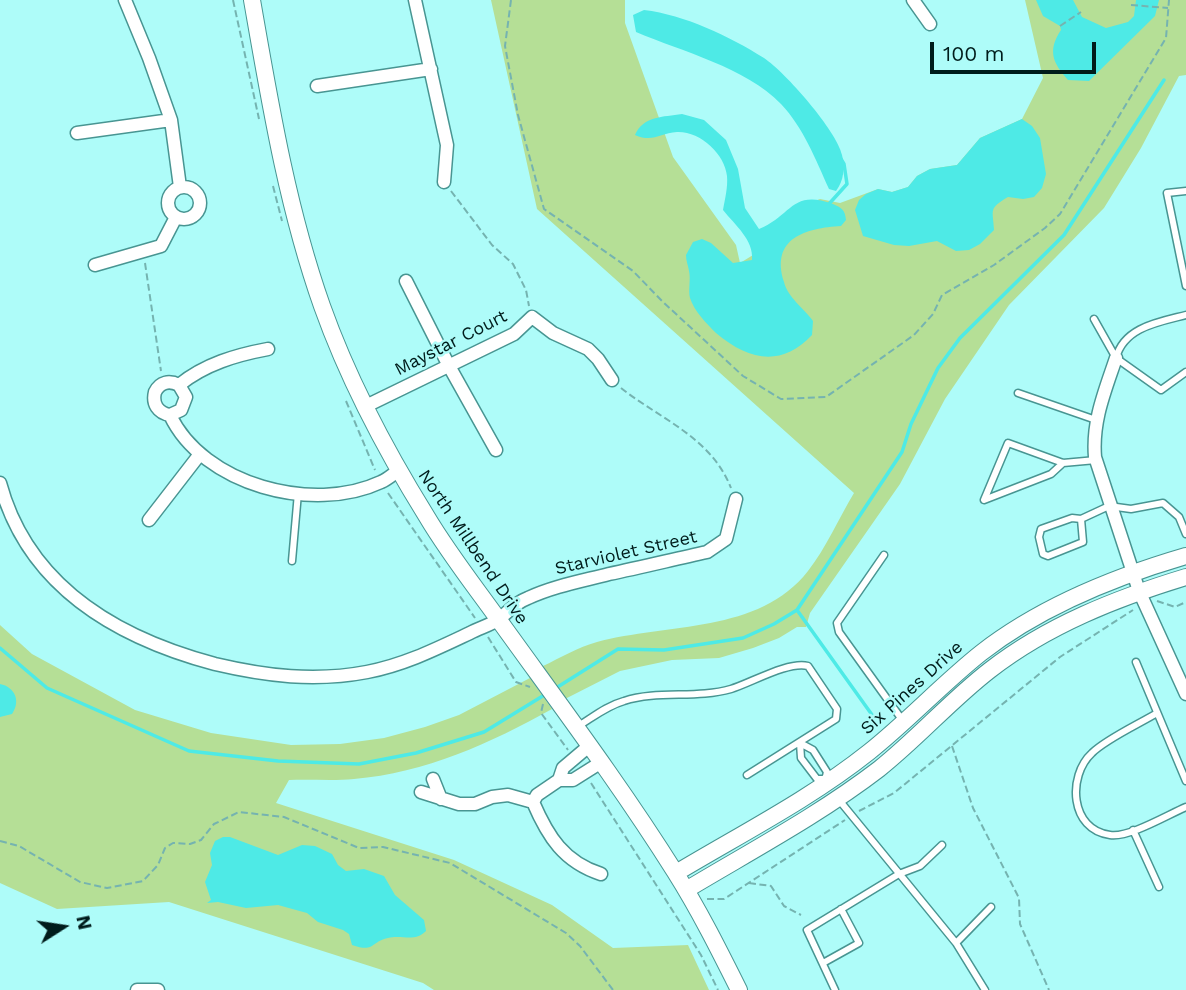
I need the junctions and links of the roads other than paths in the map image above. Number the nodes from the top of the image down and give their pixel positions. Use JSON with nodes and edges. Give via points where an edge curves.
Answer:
{"nodes":[{"id":1,"x":125,"y":0,"type":"edge"},
{"id":2,"x":252,"y":0,"type":"edge"},
{"id":3,"x":415,"y":0,"type":"edge"},
{"id":4,"x":913,"y":0,"type":"edge"},
{"id":5,"x":930,"y":24,"type":"dead end"},
{"id":6,"x":431,"y":69,"type":"junction"},
{"id":7,"x":317,"y":86,"type":"dead end"},
{"id":8,"x":171,"y":120,"type":"junction"},
{"id":9,"x":78,"y":132,"type":"dead end"},
{"id":10,"x":444,"y":182,"type":"road end"},
{"id":11,"x":180,"y":187,"type":"junction"},
{"id":12,"x":1186,"y":191,"type":"edge"},
{"id":13,"x":176,"y":217,"type":"junction"},
{"id":14,"x":95,"y":265,"type":"dead end"},
{"id":15,"x":406,"y":281,"type":"dead end"},
{"id":16,"x":1186,"y":286,"type":"edge"},
{"id":17,"x":1186,"y":315,"type":"edge"},
{"id":18,"x":1094,"y":319,"type":"dead end"},
{"id":19,"x":268,"y":349,"type":"dead end"},
{"id":20,"x":1116,"y":358,"type":"junction"},
{"id":21,"x":449,"y":366,"type":"junction"},
{"id":22,"x":1186,"y":372,"type":"edge"},
{"id":23,"x":612,"y":380,"type":"road end"},
{"id":24,"x":179,"y":385,"type":"junction"},
{"id":25,"x":1018,"y":393,"type":"dead end"},
{"id":26,"x":366,"y":406,"type":"junction"},
{"id":27,"x":170,"y":415,"type":"junction"},
{"id":28,"x":1096,"y":420,"type":"junction"},
{"id":29,"x":496,"y":450,"type":"dead end"},
{"id":30,"x":200,"y":454,"type":"junction"},
{"id":31,"x":1096,"y":460,"type":"junction"},
{"id":32,"x":1063,"y":463,"type":"junction"},
{"id":33,"x":399,"y":470,"type":"junction"},
{"id":34,"x":0,"y":483,"type":"edge"},
{"id":35,"x":298,"y":494,"type":"junction"},
{"id":36,"x":736,"y":499,"type":"road end"},
{"id":37,"x":1109,"y":506,"type":"junction"},
{"id":38,"x":1081,"y":519,"type":"junction"},
{"id":39,"x":149,"y":520,"type":"dead end"},
{"id":40,"x":1186,"y":534,"type":"edge"},
{"id":41,"x":884,"y":555,"type":"dead end"},
{"id":42,"x":1186,"y":556,"type":"edge"},
{"id":43,"x":292,"y":562,"type":"dead end"},
{"id":44,"x":1132,"y":572,"type":"junction"},
{"id":45,"x":1186,"y":577,"type":"edge"},
{"id":46,"x":1142,"y":597,"type":"junction"},
{"id":47,"x":499,"y":620,"type":"junction"},
{"id":48,"x":1136,"y":662,"type":"dead end"},
{"id":49,"x":1182,"y":673,"type":"edge"},
{"id":50,"x":1186,"y":694,"type":"edge"},
{"id":51,"x":1157,"y":713,"type":"junction"},
{"id":52,"x":904,"y":722,"type":"junction"},
{"id":53,"x":575,"y":728,"type":"junction"},
{"id":54,"x":800,"y":743,"type":"junction"},
{"id":55,"x":589,"y":746,"type":"junction"},
{"id":56,"x":600,"y":763,"type":"junction"},
{"id":57,"x":747,"y":775,"type":"dead end"},
{"id":58,"x":433,"y":779,"type":"dead end"},
{"id":59,"x":559,"y":780,"type":"junction"},
{"id":60,"x":825,"y":780,"type":"junction"},
{"id":61,"x":1186,"y":781,"type":"edge"},
{"id":62,"x":421,"y":792,"type":"dead end"},
{"id":63,"x":837,"y":798,"type":"junction"},
{"id":64,"x":441,"y":799,"type":"junction"},
{"id":65,"x":533,"y":802,"type":"junction"},
{"id":66,"x":1186,"y":807,"type":"edge"},
{"id":67,"x":1133,"y":830,"type":"junction"},
{"id":68,"x":942,"y":845,"type":"dead end"},
{"id":69,"x":676,"y":873,"type":"junction"},
{"id":70,"x":601,"y":874,"type":"dead end"},
{"id":71,"x":899,"y":874,"type":"junction"},
{"id":72,"x":1159,"y":887,"type":"dead end"},
{"id":73,"x":686,"y":890,"type":"junction"},
{"id":74,"x":991,"y":907,"type":"dead end"},
{"id":75,"x":841,"y":909,"type":"junction"},
{"id":76,"x":956,"y":943,"type":"junction"},
{"id":77,"x":822,"y":963,"type":"junction"},
{"id":78,"x":137,"y":990,"type":"edge"},
{"id":79,"x":158,"y":990,"type":"edge"},
{"id":80,"x":739,"y":990,"type":"edge"},
{"id":81,"x":835,"y":990,"type":"edge"},
{"id":82,"x":985,"y":990,"type":"edge"}],
"edges":[{"from":1,"to":8,"type":"street"},
{"from":2,"to":26,"type":"street","name":"North Millbend Drive","via":[[278,145],[304,251],[336,343]]},
{"from":3,"to":6,"type":"street"},
{"from":4,"to":5,"type":"street"},
{"from":6,"to":7,"type":"street"},
{"from":6,"to":10,"type":"street","via":[[447,145]]},
{"from":8,"to":9,"type":"street"},
{"from":8,"to":11,"type":"street"},
{"from":11,"to":13,"type":"street","via":[[168,201]]},
{"from":11,"to":13,"type":"street","via":[[193,190],[200,203],[190,218]]},
{"from":12,"to":16,"type":"lane","via":[[1167,193]]},
{"from":13,"to":14,"type":"street","via":[[161,246]]},
{"from":15,"to":21,"type":"street"},
{"from":17,"to":20,"type":"lane","via":[[1143,326],[1119,346]]},
{"from":18,"to":20,"type":"lane"},
{"from":19,"to":24,"type":"street","via":[[232,357],[196,372]]},
{"from":20,"to":22,"type":"lane","via":[[1161,390]]},
{"from":20,"to":28,"type":"street"},
{"from":21,"to":23,"type":"street","name":"Maystar Court","via":[[514,334],[532,317],[588,349]]},
{"from":21,"to":26,"type":"street","name":"Maystar Court"},
{"from":21,"to":29,"type":"street"},
{"from":24,"to":27,"type":"street","via":[[186,402]]},
{"from":24,"to":27,"type":"street","via":[[163,383],[155,392],[160,412]]},
{"from":25,"to":28,"type":"lane"},
{"from":26,"to":33,"type":"street","name":"North Millbend Drive"},
{"from":27,"to":30,"type":"street"},
{"from":28,"to":31,"type":"street"},
{"from":30,"to":35,"type":"street","via":[[256,485]]},
{"from":30,"to":39,"type":"street"},
{"from":31,"to":32,"type":"lane"},
{"from":31,"to":37,"type":"street"},
{"from":32,"to":32,"type":"lane","via":[[1008,443],[984,499],[1051,474]]},
{"from":33,"to":35,"type":"street","via":[[381,482],[348,491]]},
{"from":33,"to":47,"type":"street","name":"North Millbend Drive","via":[[471,585]]},
{"from":34,"to":47,"type":"street","name":"Starviolet Street","via":[[25,541],[57,583],[117,627],[189,657],[257,674],[333,677],[418,657]]},
{"from":35,"to":43,"type":"lane"},
{"from":36,"to":47,"type":"street","name":"Starviolet Street","via":[[726,539],[707,552],[547,590],[512,606]]},
{"from":37,"to":38,"type":"lane"},
{"from":37,"to":40,"type":"lane","via":[[1132,509],[1163,503],[1180,517]]},
{"from":37,"to":44,"type":"street"},
{"from":38,"to":38,"type":"lane","via":[[1041,529],[1043,554],[1083,541]]},
{"from":41,"to":52,"type":"lane","via":[[836,623]]},
{"from":42,"to":44,"type":"street","name":"Six Pines Drive"},
{"from":44,"to":46,"type":"street"},
{"from":44,"to":52,"type":"street","name":"Six Pines Drive","via":[[1016,629],[981,653]]},
{"from":45,"to":46,"type":"street"},
{"from":46,"to":49,"type":"street"},
{"from":46,"to":63,"type":"street","via":[[1043,636],[991,670],[880,768]]},
{"from":47,"to":53,"type":"street","name":"North Millbend Drive"},
{"from":48,"to":51,"type":"lane"},
{"from":49,"to":50,"type":"street"},
{"from":51,"to":61,"type":"lane"},
{"from":51,"to":67,"type":"lane","via":[[1092,753],[1077,774],[1075,798],[1081,817],[1094,830],[1110,835]]},
{"from":52,"to":60,"type":"street","name":"Six Pines Drive","via":[[871,751]]},
{"from":53,"to":54,"type":"lane","via":[[623,701],[721,691],[803,665],[837,709],[836,719]]},
{"from":53,"to":55,"type":"street","name":"North Millbend Drive"},
{"from":54,"to":57,"type":"lane"},
{"from":54,"to":60,"type":"lane","via":[[802,758],[817,779]]},
{"from":54,"to":60,"type":"lane","via":[[813,750],[827,772]]},
{"from":55,"to":56,"type":"street","name":"North Millbend Drive"},
{"from":55,"to":59,"type":"street","via":[[563,768]]},
{"from":56,"to":59,"type":"street","via":[[573,780]]},
{"from":56,"to":69,"type":"street","name":"North Millbend Drive"},
{"from":58,"to":64,"type":"street"},
{"from":59,"to":65,"type":"street"},
{"from":60,"to":63,"type":"street"},
{"from":60,"to":69,"type":"street","name":"Six Pines Drive"},
{"from":62,"to":64,"type":"street"},
{"from":63,"to":71,"type":"lane"},
{"from":63,"to":73,"type":"street"},
{"from":64,"to":65,"type":"street","via":[[475,804],[508,795]]},
{"from":65,"to":70,"type":"street","via":[[560,850],[581,868]]},
{"from":66,"to":67,"type":"lane"},
{"from":67,"to":72,"type":"lane"},
{"from":68,"to":71,"type":"lane","via":[[920,866]]},
{"from":69,"to":73,"type":"street","name":"North Millbend Drive"},
{"from":71,"to":75,"type":"lane"},
{"from":71,"to":76,"type":"lane"},
{"from":73,"to":80,"type":"street","name":"North Millbend Drive"},
{"from":74,"to":76,"type":"lane"},
{"from":75,"to":77,"type":"lane","via":[[807,930]]},
{"from":75,"to":77,"type":"lane","via":[[859,943]]},
{"from":76,"to":82,"type":"lane"},
{"from":77,"to":81,"type":"lane"},
{"from":78,"to":79,"type":"street"}]}
